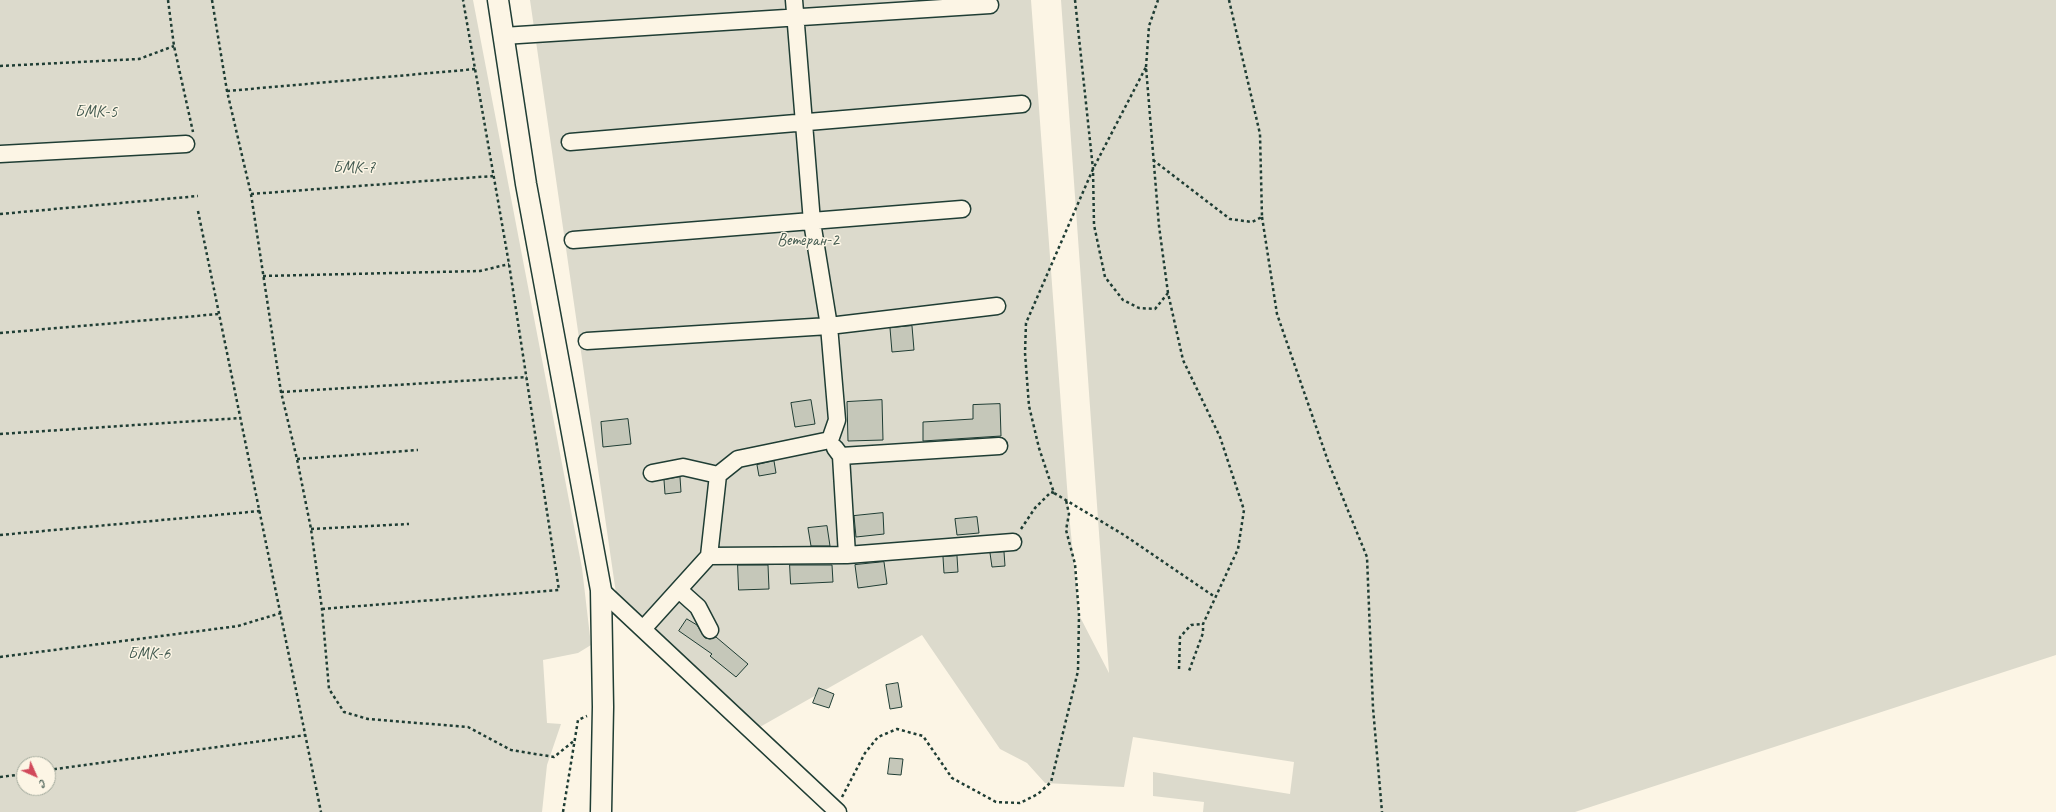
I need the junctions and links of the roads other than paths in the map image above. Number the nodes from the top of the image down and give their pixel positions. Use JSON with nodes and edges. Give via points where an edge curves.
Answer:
{"nodes":[{"id":1,"x":498,"y":0,"type":"edge"},
{"id":2,"x":794,"y":0,"type":"edge"},
{"id":3,"x":990,"y":5,"type":"dead end"},
{"id":4,"x":795,"y":17,"type":"junction"},
{"id":5,"x":503,"y":36,"type":"junction"},
{"id":6,"x":1022,"y":104,"type":"dead end"},
{"id":7,"x":803,"y":122,"type":"junction"},
{"id":8,"x":570,"y":142,"type":"dead end"},
{"id":9,"x":186,"y":144,"type":"road end"},
{"id":10,"x":0,"y":154,"type":"edge"},
{"id":11,"x":962,"y":210,"type":"dead end"},
{"id":12,"x":812,"y":222,"type":"junction"},
{"id":13,"x":573,"y":240,"type":"dead end"},
{"id":14,"x":997,"y":306,"type":"dead end"},
{"id":15,"x":829,"y":326,"type":"junction"},
{"id":16,"x":587,"y":341,"type":"dead end"},
{"id":17,"x":830,"y":440,"type":"junction"},
{"id":18,"x":999,"y":446,"type":"dead end"},
{"id":19,"x":841,"y":456,"type":"junction"},
{"id":20,"x":652,"y":473,"type":"dead end"},
{"id":21,"x":718,"y":475,"type":"junction"},
{"id":22,"x":1013,"y":542,"type":"road end"},
{"id":23,"x":847,"y":555,"type":"junction"},
{"id":24,"x":709,"y":556,"type":"junction"},
{"id":25,"x":601,"y":590,"type":"junction"},
{"id":26,"x":680,"y":590,"type":"junction"},
{"id":27,"x":643,"y":630,"type":"junction"},
{"id":28,"x":710,"y":630,"type":"dead end"},
{"id":29,"x":837,"y":811,"type":"edge"},
{"id":30,"x":601,"y":812,"type":"edge"}],
"edges":[{"from":1,"to":5,"type":"main road"},
{"from":2,"to":4,"type":"lane"},
{"from":3,"to":4,"type":"lane"},
{"from":4,"to":5,"type":"lane"},
{"from":4,"to":7,"type":"lane"},
{"from":5,"to":25,"type":"main road","via":[[526,184]]},
{"from":6,"to":7,"type":"lane"},
{"from":7,"to":8,"type":"lane"},
{"from":7,"to":12,"type":"lane"},
{"from":9,"to":10,"type":"lane"},
{"from":11,"to":12,"type":"lane"},
{"from":12,"to":13,"type":"lane"},
{"from":12,"to":15,"type":"lane"},
{"from":14,"to":15,"type":"lane"},
{"from":15,"to":16,"type":"lane"},
{"from":15,"to":17,"type":"lane","via":[[837,420]]},
{"from":17,"to":19,"type":"lane"},
{"from":17,"to":21,"type":"lane","via":[[738,459]]},
{"from":18,"to":19,"type":"lane"},
{"from":19,"to":23,"type":"lane"},
{"from":20,"to":21,"type":"lane","via":[[683,467]]},
{"from":21,"to":24,"type":"lane"},
{"from":22,"to":23,"type":"lane"},
{"from":23,"to":24,"type":"lane"},
{"from":24,"to":26,"type":"lane"},
{"from":25,"to":27,"type":"lane"},
{"from":25,"to":30,"type":"main road"},
{"from":26,"to":27,"type":"lane"},
{"from":26,"to":28,"type":"lane","via":[[698,607]]},
{"from":27,"to":29,"type":"lane"}]}
